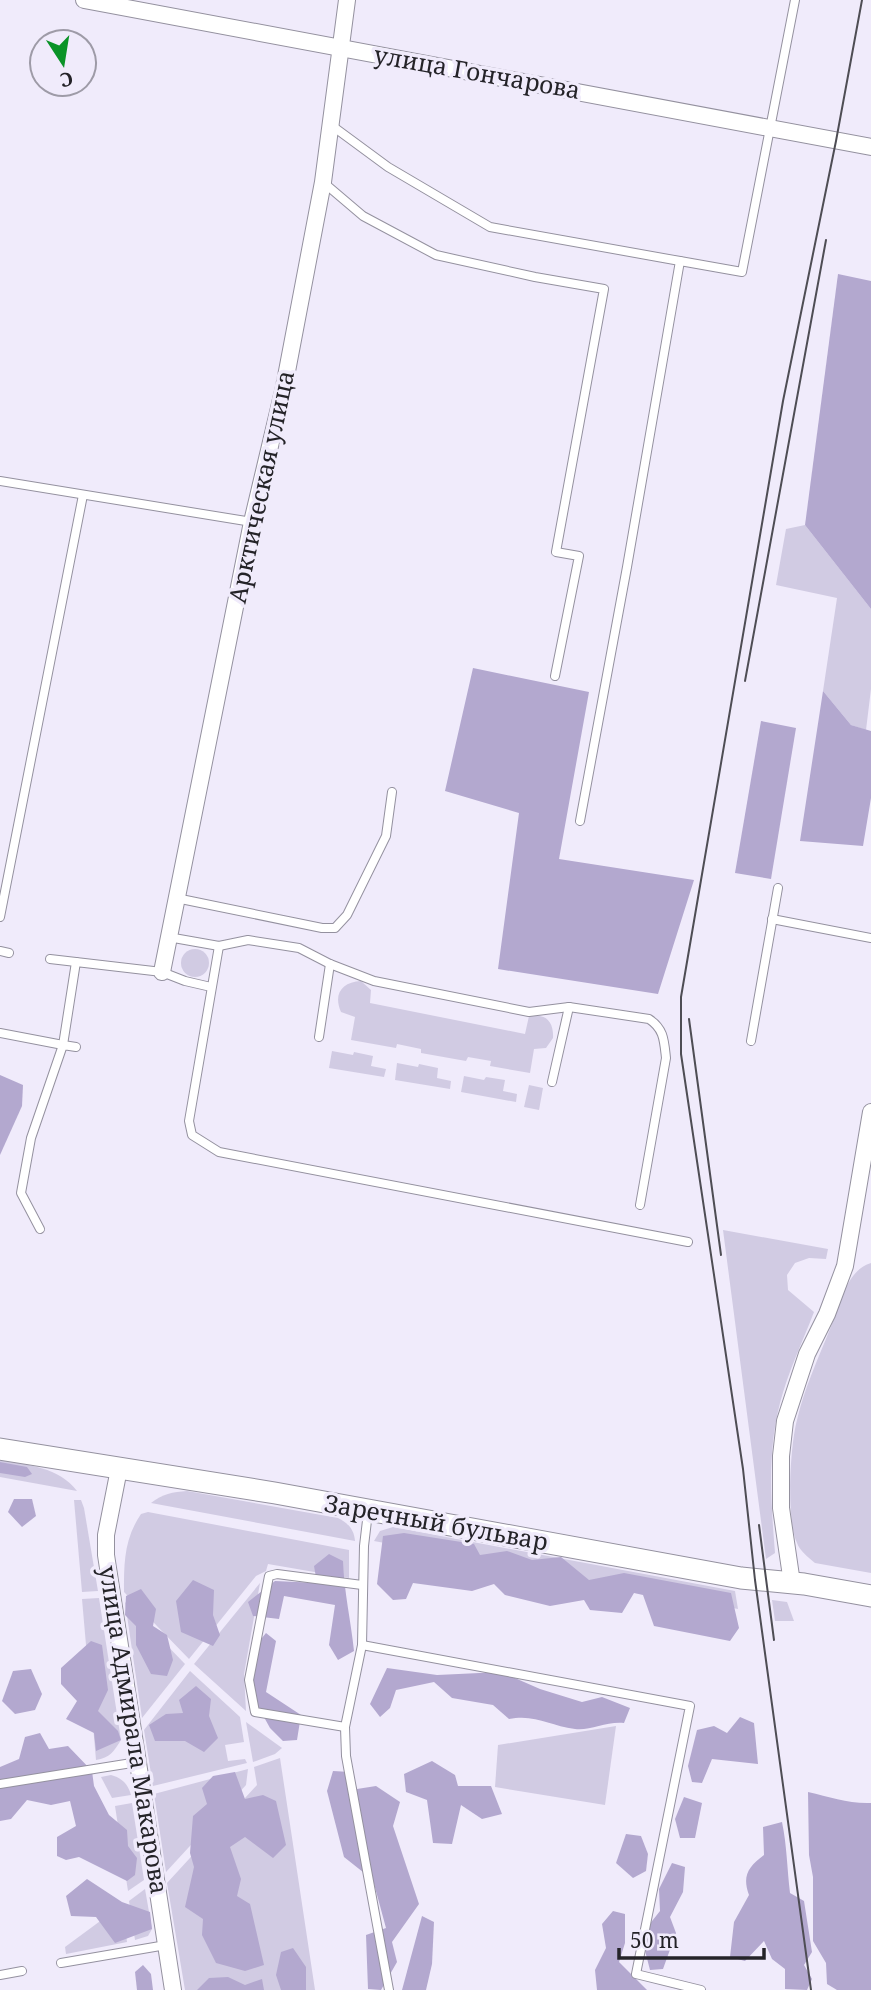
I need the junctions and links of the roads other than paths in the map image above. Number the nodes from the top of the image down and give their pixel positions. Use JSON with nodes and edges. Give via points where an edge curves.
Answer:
{"nodes":[{"id":1,"x":84,"y":0,"type":"edge"},
{"id":2,"x":347,"y":0,"type":"edge"},
{"id":3,"x":795,"y":0,"type":"edge"},
{"id":4,"x":341,"y":48,"type":"junction"},
{"id":5,"x":330,"y":124,"type":"junction"},
{"id":6,"x":771,"y":128,"type":"junction"},
{"id":7,"x":871,"y":147,"type":"edge"},
{"id":8,"x":323,"y":181,"type":"junction"},
{"id":9,"x":680,"y":261,"type":"junction"},
{"id":10,"x":0,"y":481,"type":"edge"},
{"id":11,"x":83,"y":495,"type":"junction"},
{"id":12,"x":252,"y":522,"type":"junction"},
{"id":13,"x":555,"y":676,"type":"dead end"},
{"id":14,"x":392,"y":792,"type":"dead end"},
{"id":15,"x":580,"y":821,"type":"dead end"},
{"id":16,"x":778,"y":888,"type":"dead end"},
{"id":17,"x":176,"y":898,"type":"junction"},
{"id":18,"x":0,"y":917,"type":"edge"},
{"id":19,"x":772,"y":919,"type":"junction"},
{"id":20,"x":168,"y":937,"type":"junction"},
{"id":21,"x":871,"y":938,"type":"edge"},
{"id":22,"x":219,"y":946,"type":"junction"},
{"id":23,"x":50,"y":959,"type":"dead end"},
{"id":24,"x":76,"y":962,"type":"junction"},
{"id":25,"x":330,"y":964,"type":"junction"},
{"id":26,"x":162,"y":972,"type":"junction"},
{"id":27,"x":211,"y":987,"type":"junction"},
{"id":28,"x":569,"y":1007,"type":"junction"},
{"id":29,"x":0,"y":1033,"type":"edge"},
{"id":30,"x":319,"y":1037,"type":"dead end"},
{"id":31,"x":751,"y":1041,"type":"dead end"},
{"id":32,"x":63,"y":1045,"type":"junction"},
{"id":33,"x":76,"y":1047,"type":"dead end"},
{"id":34,"x":552,"y":1082,"type":"dead end"},
{"id":35,"x":871,"y":1112,"type":"edge"},
{"id":36,"x":640,"y":1205,"type":"dead end"},
{"id":37,"x":40,"y":1229,"type":"dead end"},
{"id":38,"x":688,"y":1242,"type":"dead end"},
{"id":39,"x":0,"y":1450,"type":"edge"},
{"id":40,"x":118,"y":1469,"type":"junction"},
{"id":41,"x":368,"y":1511,"type":"junction"},
{"id":42,"x":792,"y":1583,"type":"junction"},
{"id":43,"x":362,"y":1585,"type":"junction"},
{"id":44,"x":871,"y":1597,"type":"edge"},
{"id":45,"x":362,"y":1645,"type":"junction"},
{"id":46,"x":345,"y":1727,"type":"junction"},
{"id":47,"x":138,"y":1762,"type":"junction"},
{"id":48,"x":0,"y":1784,"type":"edge"},
{"id":49,"x":166,"y":1945,"type":"junction"},
{"id":50,"x":61,"y":1963,"type":"dead end"},
{"id":51,"x":22,"y":1970,"type":"dead end"},
{"id":52,"x":0,"y":1975,"type":"edge"},
{"id":53,"x":173,"y":1990,"type":"edge"},
{"id":54,"x":388,"y":1990,"type":"edge"},
{"id":55,"x":701,"y":1990,"type":"edge"}],
"edges":[{"from":1,"to":4,"type":"street","name":"улица Гончарова"},
{"from":2,"to":4,"type":"street","name":"Арктическая улица"},
{"from":3,"to":6,"type":"lane"},
{"from":4,"to":5,"type":"street","name":"Арктическая улица"},
{"from":4,"to":6,"type":"street","name":"улица Гончарова"},
{"from":5,"to":8,"type":"street","name":"Арктическая улица"},
{"from":5,"to":9,"type":"lane","via":[[388,167],[491,226]]},
{"from":6,"to":7,"type":"street","name":"улица Гончарова"},
{"from":6,"to":9,"type":"lane","via":[[742,272]]},
{"from":8,"to":12,"type":"street","name":"Арктическая улица","via":[[284,387]]},
{"from":8,"to":13,"type":"lane","via":[[363,216],[436,255],[604,289],[556,552],[579,556]]},
{"from":9,"to":15,"type":"lane"},
{"from":10,"to":11,"type":"lane"},
{"from":11,"to":12,"type":"lane"},
{"from":11,"to":18,"type":"lane"},
{"from":12,"to":17,"type":"street","name":"Арктическая улица"},
{"from":14,"to":17,"type":"lane","via":[[386,836],[347,915],[335,928]]},
{"from":16,"to":19,"type":"lane"},
{"from":17,"to":20,"type":"street","name":"Арктическая улица"},
{"from":19,"to":21,"type":"lane"},
{"from":19,"to":31,"type":"lane"},
{"from":20,"to":22,"type":"lane"},
{"from":20,"to":26,"type":"street","name":"Арктическая улица"},
{"from":22,"to":25,"type":"lane","via":[[248,940],[299,948]]},
{"from":22,"to":27,"type":"lane"},
{"from":23,"to":24,"type":"lane"},
{"from":24,"to":26,"type":"lane"},
{"from":24,"to":32,"type":"lane"},
{"from":25,"to":28,"type":"lane","via":[[374,981],[529,1012]]},
{"from":25,"to":30,"type":"lane"},
{"from":26,"to":27,"type":"lane"},
{"from":27,"to":38,"type":"lane","via":[[189,1121],[192,1135],[219,1152]]},
{"from":28,"to":34,"type":"lane"},
{"from":28,"to":36,"type":"lane","via":[[649,1019],[659,1025],[664,1037],[666,1058]]},
{"from":29,"to":32,"type":"lane"},
{"from":32,"to":33,"type":"lane"},
{"from":32,"to":37,"type":"lane","via":[[31,1138],[21,1193]]},
{"from":35,"to":42,"type":"street","via":[[845,1266],[807,1354],[785,1421],[781,1508]]},
{"from":39,"to":40,"type":"street","name":"Заречный бульвар"},
{"from":40,"to":41,"type":"street","name":"Заречный бульвар"},
{"from":40,"to":47,"type":"street","name":"улица Адмирала Макарова","via":[[106,1555]]},
{"from":41,"to":42,"type":"street","name":"Заречный бульвар","via":[[741,1578]]},
{"from":41,"to":43,"type":"lane"},
{"from":42,"to":44,"type":"street","name":"Заречный бульвар"},
{"from":43,"to":45,"type":"lane"},
{"from":43,"to":46,"type":"lane","via":[[269,1576],[249,1680],[255,1712]]},
{"from":45,"to":46,"type":"lane"},
{"from":45,"to":55,"type":"lane","via":[[690,1706],[636,1975]]},
{"from":46,"to":54,"type":"lane","via":[[346,1756]]},
{"from":47,"to":48,"type":"lane"},
{"from":47,"to":49,"type":"street","name":"улица Адмирала Макарова"},
{"from":49,"to":50,"type":"lane"},
{"from":49,"to":53,"type":"street","name":"улица Адмирала Макарова"},
{"from":51,"to":52,"type":"lane"}]}
